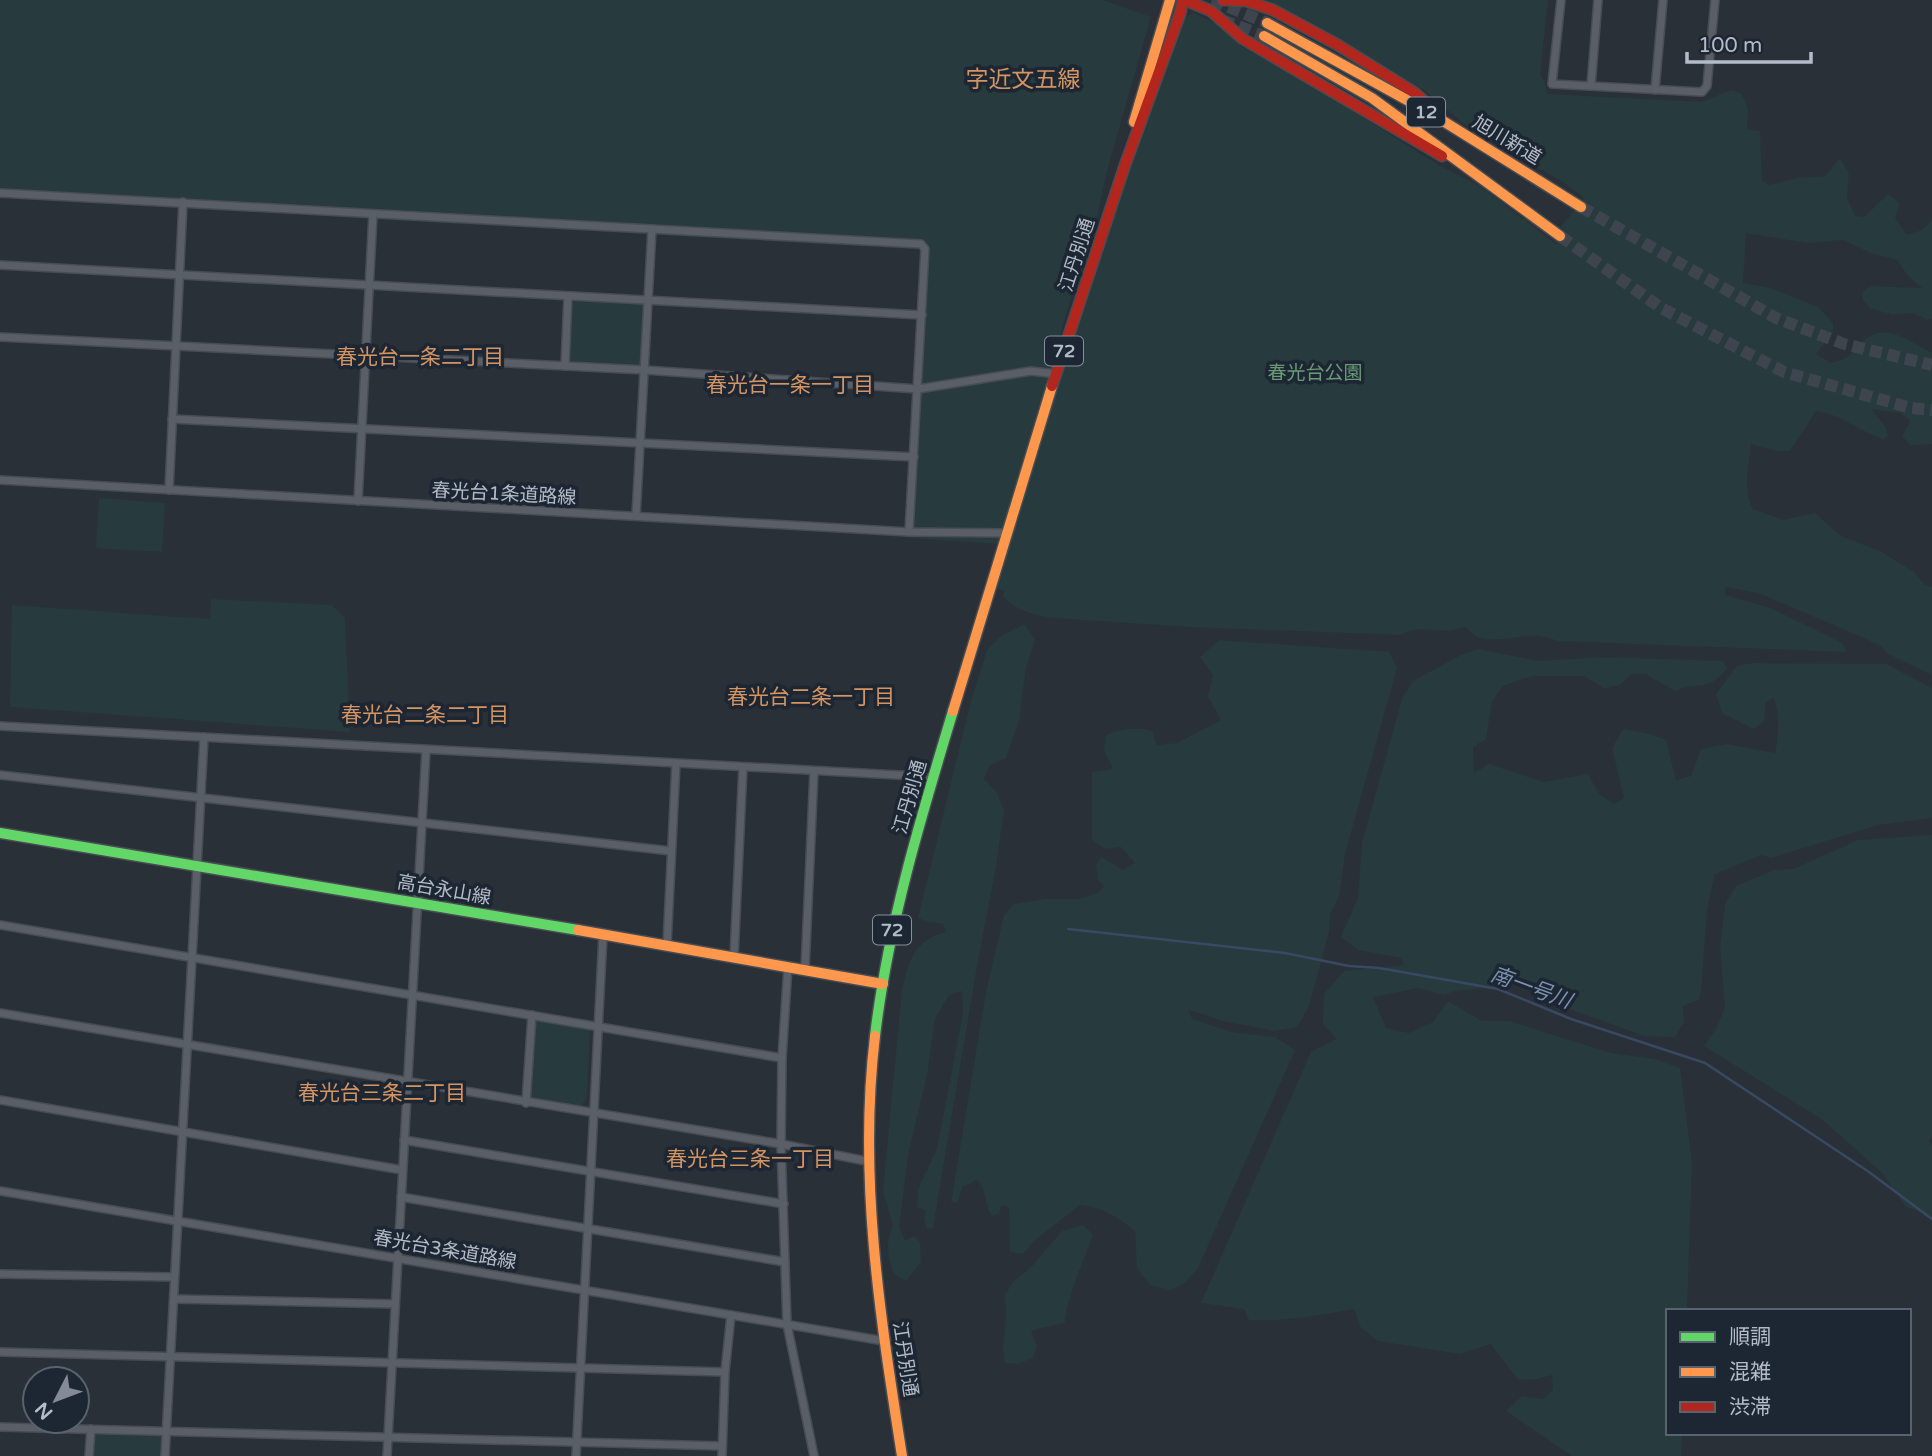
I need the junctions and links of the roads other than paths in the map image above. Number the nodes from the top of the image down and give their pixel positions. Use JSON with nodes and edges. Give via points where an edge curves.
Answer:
{"nodes":[{"id":1,"x":1170,"y":0,"type":"edge"},
{"id":2,"x":1184,"y":0,"type":"edge"},
{"id":3,"x":1223,"y":0,"type":"edge"},
{"id":4,"x":1561,"y":0,"type":"edge"},
{"id":5,"x":1598,"y":0,"type":"edge"},
{"id":6,"x":1663,"y":0,"type":"edge"},
{"id":7,"x":1715,"y":0,"type":"edge"},
{"id":8,"x":1267,"y":23,"type":"tunnel mouth"},
{"id":9,"x":1264,"y":36,"type":"tunnel mouth"},
{"id":10,"x":1591,"y":86,"type":"junction"},
{"id":11,"x":1655,"y":90,"type":"junction"},
{"id":12,"x":1456,"y":130,"type":"junction"},
{"id":13,"x":1465,"y":166,"type":"junction"},
{"id":14,"x":1123,"y":169,"type":"junction"},
{"id":15,"x":0,"y":193,"type":"edge"},
{"id":16,"x":183,"y":202,"type":"junction"},
{"id":17,"x":1581,"y":206,"type":"tunnel mouth"},
{"id":18,"x":373,"y":214,"type":"junction"},
{"id":19,"x":652,"y":229,"type":"junction"},
{"id":20,"x":1560,"y":236,"type":"tunnel mouth"},
{"id":21,"x":0,"y":265,"type":"edge"},
{"id":22,"x":180,"y":276,"type":"junction"},
{"id":23,"x":370,"y":285,"type":"junction"},
{"id":24,"x":568,"y":296,"type":"junction"},
{"id":25,"x":649,"y":300,"type":"junction"},
{"id":26,"x":922,"y":315,"type":"junction"},
{"id":27,"x":0,"y":337,"type":"edge"},
{"id":28,"x":176,"y":345,"type":"junction"},
{"id":29,"x":365,"y":356,"type":"junction"},
{"id":30,"x":565,"y":366,"type":"junction"},
{"id":31,"x":645,"y":370,"type":"junction"},
{"id":32,"x":1056,"y":374,"type":"junction"},
{"id":33,"x":918,"y":389,"type":"junction"},
{"id":34,"x":172,"y":419,"type":"junction"},
{"id":35,"x":361,"y":429,"type":"junction"},
{"id":36,"x":640,"y":443,"type":"junction"},
{"id":37,"x":914,"y":457,"type":"junction"},
{"id":38,"x":0,"y":480,"type":"edge"},
{"id":39,"x":169,"y":490,"type":"junction"},
{"id":40,"x":358,"y":501,"type":"junction"},
{"id":41,"x":636,"y":516,"type":"junction"},
{"id":42,"x":909,"y":532,"type":"junction"},
{"id":43,"x":1007,"y":533,"type":"junction"},
{"id":44,"x":0,"y":726,"type":"edge"},
{"id":45,"x":204,"y":737,"type":"junction"},
{"id":46,"x":425,"y":750,"type":"junction"},
{"id":47,"x":676,"y":763,"type":"junction"},
{"id":48,"x":743,"y":767,"type":"junction"},
{"id":49,"x":814,"y":771,"type":"junction"},
{"id":50,"x":0,"y":775,"type":"edge"},
{"id":51,"x":934,"y":777,"type":"junction"},
{"id":52,"x":201,"y":800,"type":"junction"},
{"id":53,"x":421,"y":823,"type":"junction"},
{"id":54,"x":0,"y":832,"type":"edge"},
{"id":55,"x":671,"y":851,"type":"junction"},
{"id":56,"x":196,"y":867,"type":"junction"},
{"id":57,"x":417,"y":903,"type":"junction"},
{"id":58,"x":0,"y":925,"type":"edge"},
{"id":59,"x":603,"y":935,"type":"junction"},
{"id":60,"x":667,"y":945,"type":"junction"},
{"id":61,"x":734,"y":957,"type":"junction"},
{"id":62,"x":192,"y":958,"type":"junction"},
{"id":63,"x":788,"y":966,"type":"junction"},
{"id":64,"x":805,"y":969,"type":"junction"},
{"id":65,"x":883,"y":984,"type":"junction"},
{"id":66,"x":412,"y":995,"type":"junction"},
{"id":67,"x":0,"y":1013,"type":"edge"},
{"id":68,"x":532,"y":1016,"type":"junction"},
{"id":69,"x":597,"y":1026,"type":"junction"},
{"id":70,"x":187,"y":1044,"type":"junction"},
{"id":71,"x":782,"y":1058,"type":"junction"},
{"id":72,"x":408,"y":1082,"type":"junction"},
{"id":73,"x":0,"y":1100,"type":"edge"},
{"id":74,"x":526,"y":1102,"type":"junction"},
{"id":75,"x":593,"y":1113,"type":"junction"},
{"id":76,"x":183,"y":1131,"type":"junction"},
{"id":77,"x":404,"y":1140,"type":"junction"},
{"id":78,"x":781,"y":1144,"type":"junction"},
{"id":79,"x":866,"y":1161,"type":"junction"},
{"id":80,"x":402,"y":1170,"type":"junction"},
{"id":81,"x":590,"y":1171,"type":"junction"},
{"id":82,"x":0,"y":1191,"type":"edge"},
{"id":83,"x":401,"y":1197,"type":"junction"},
{"id":84,"x":784,"y":1204,"type":"junction"},
{"id":85,"x":177,"y":1221,"type":"junction"},
{"id":86,"x":587,"y":1228,"type":"junction"},
{"id":87,"x":399,"y":1258,"type":"junction"},
{"id":88,"x":785,"y":1262,"type":"junction"},
{"id":89,"x":0,"y":1273,"type":"edge"},
{"id":90,"x":174,"y":1278,"type":"junction"},
{"id":91,"x":583,"y":1290,"type":"junction"},
{"id":92,"x":174,"y":1299,"type":"junction"},
{"id":93,"x":396,"y":1304,"type":"junction"},
{"id":94,"x":731,"y":1315,"type":"junction"},
{"id":95,"x":787,"y":1324,"type":"junction"},
{"id":96,"x":884,"y":1341,"type":"junction"},
{"id":97,"x":0,"y":1352,"type":"edge"},
{"id":98,"x":171,"y":1357,"type":"junction"},
{"id":99,"x":391,"y":1363,"type":"junction"},
{"id":100,"x":580,"y":1368,"type":"junction"},
{"id":101,"x":725,"y":1372,"type":"junction"},
{"id":102,"x":0,"y":1427,"type":"edge"},
{"id":103,"x":21,"y":1427,"type":"edge"},
{"id":104,"x":91,"y":1429,"type":"edge"},
{"id":105,"x":167,"y":1431,"type":"junction"},
{"id":106,"x":90,"y":1435,"type":"edge"},
{"id":107,"x":388,"y":1437,"type":"junction"},
{"id":108,"x":577,"y":1441,"type":"junction"},
{"id":109,"x":722,"y":1446,"type":"junction"},
{"id":110,"x":89,"y":1456,"type":"edge"},
{"id":111,"x":165,"y":1456,"type":"edge"},
{"id":112,"x":387,"y":1456,"type":"edge"},
{"id":113,"x":576,"y":1456,"type":"edge"},
{"id":114,"x":722,"y":1456,"type":"edge"},
{"id":115,"x":814,"y":1456,"type":"edge"},
{"id":116,"x":902,"y":1456,"type":"edge"}],
"edges":[{"from":1,"to":14,"type":"main road","name":"江丹別通","number":"72"},
{"from":2,"to":13,"type":"main road","number":"12","via":[[1211,11],[1243,39],[1400,134]]},
{"from":2,"to":14,"type":"main road","name":"江丹別通","number":"72"},
{"from":3,"to":12,"type":"main road","number":"12","via":[[1247,1],[1273,10],[1338,45],[1415,93]]},
{"from":4,"to":10,"type":"street","via":[[1552,84]]},
{"from":5,"to":10,"type":"street"},
{"from":6,"to":11,"type":"street"},
{"from":7,"to":11,"type":"street","via":[[1707,86],[1702,92]]},
{"from":8,"to":12,"type":"main road","name":"旭川新道","number":"12"},
{"from":9,"to":13,"type":"main road","number":"12","via":[[1372,98]]},
{"from":10,"to":11,"type":"street"},
{"from":12,"to":17,"type":"main road","name":"旭川新道","number":"12"},
{"from":13,"to":20,"type":"main road","number":"12"},
{"from":14,"to":32,"type":"main road","name":"江丹別通","number":"72"},
{"from":15,"to":16,"type":"street"},
{"from":16,"to":18,"type":"street"},
{"from":16,"to":22,"type":"street"},
{"from":18,"to":19,"type":"street"},
{"from":18,"to":23,"type":"street"},
{"from":19,"to":25,"type":"street"},
{"from":19,"to":26,"type":"street","via":[[921,244],[925,248]]},
{"from":21,"to":22,"type":"street"},
{"from":22,"to":23,"type":"street"},
{"from":22,"to":28,"type":"street"},
{"from":23,"to":24,"type":"street"},
{"from":23,"to":29,"type":"street"},
{"from":24,"to":25,"type":"street"},
{"from":24,"to":30,"type":"street"},
{"from":25,"to":26,"type":"street"},
{"from":25,"to":31,"type":"street"},
{"from":26,"to":33,"type":"street"},
{"from":27,"to":28,"type":"street"},
{"from":28,"to":29,"type":"street"},
{"from":28,"to":34,"type":"street"},
{"from":29,"to":30,"type":"street"},
{"from":29,"to":35,"type":"street"},
{"from":30,"to":31,"type":"street"},
{"from":31,"to":33,"type":"street"},
{"from":31,"to":36,"type":"street"},
{"from":32,"to":33,"type":"street","via":[[1031,371]]},
{"from":32,"to":43,"type":"main road","name":"江丹別通","number":"72"},
{"from":33,"to":37,"type":"street"},
{"from":34,"to":35,"type":"street"},
{"from":34,"to":39,"type":"street"},
{"from":35,"to":36,"type":"street"},
{"from":35,"to":40,"type":"street"},
{"from":36,"to":37,"type":"street"},
{"from":36,"to":41,"type":"street"},
{"from":37,"to":42,"type":"street"},
{"from":38,"to":39,"type":"street","name":"春光台1条道路線"},
{"from":39,"to":40,"type":"street","name":"春光台1条道路線"},
{"from":40,"to":41,"type":"street","name":"春光台1条道路線"},
{"from":41,"to":42,"type":"street","name":"春光台1条道路線"},
{"from":42,"to":43,"type":"street","name":"春光台1条道路線"},
{"from":43,"to":51,"type":"main road","name":"江丹別通","number":"72"},
{"from":44,"to":45,"type":"street"},
{"from":45,"to":46,"type":"street"},
{"from":45,"to":52,"type":"street"},
{"from":46,"to":47,"type":"street"},
{"from":46,"to":53,"type":"street"},
{"from":47,"to":48,"type":"street"},
{"from":47,"to":55,"type":"street"},
{"from":48,"to":49,"type":"street"},
{"from":48,"to":61,"type":"street"},
{"from":49,"to":51,"type":"street"},
{"from":49,"to":64,"type":"street"},
{"from":50,"to":52,"type":"street"},
{"from":51,"to":65,"type":"main road","name":"江丹別通","number":"72","via":[[896,909]]},
{"from":52,"to":53,"type":"street"},
{"from":52,"to":56,"type":"street"},
{"from":53,"to":55,"type":"street"},
{"from":53,"to":57,"type":"street"},
{"from":54,"to":56,"type":"main road","name":"高台永山線"},
{"from":55,"to":60,"type":"street"},
{"from":56,"to":57,"type":"main road","name":"高台永山線"},
{"from":56,"to":62,"type":"street"},
{"from":57,"to":59,"type":"main road","name":"高台永山線"},
{"from":57,"to":66,"type":"street"},
{"from":58,"to":62,"type":"street"},
{"from":59,"to":60,"type":"main road","name":"高台永山線"},
{"from":59,"to":69,"type":"street"},
{"from":60,"to":61,"type":"main road","name":"高台永山線"},
{"from":61,"to":63,"type":"main road","name":"高台永山線"},
{"from":62,"to":66,"type":"street"},
{"from":62,"to":70,"type":"street"},
{"from":63,"to":64,"type":"main road","name":"高台永山線"},
{"from":63,"to":71,"type":"street"},
{"from":64,"to":65,"type":"main road","name":"高台永山線"},
{"from":65,"to":79,"type":"main road","name":"江丹別通","number":"72","via":[[871,1068]]},
{"from":66,"to":68,"type":"street"},
{"from":66,"to":72,"type":"street"},
{"from":67,"to":70,"type":"street"},
{"from":68,"to":69,"type":"street"},
{"from":68,"to":74,"type":"street"},
{"from":69,"to":71,"type":"street"},
{"from":69,"to":75,"type":"street"},
{"from":70,"to":72,"type":"street"},
{"from":70,"to":76,"type":"street"},
{"from":71,"to":78,"type":"street"},
{"from":72,"to":74,"type":"street"},
{"from":72,"to":77,"type":"street"},
{"from":73,"to":76,"type":"street"},
{"from":74,"to":75,"type":"street"},
{"from":75,"to":78,"type":"street"},
{"from":75,"to":81,"type":"street"},
{"from":76,"to":80,"type":"street"},
{"from":76,"to":85,"type":"street"},
{"from":77,"to":80,"type":"street"},
{"from":77,"to":81,"type":"street"},
{"from":78,"to":79,"type":"street"},
{"from":78,"to":84,"type":"street"},
{"from":79,"to":96,"type":"main road","name":"江丹別通","number":"72"},
{"from":80,"to":83,"type":"street"},
{"from":81,"to":84,"type":"street"},
{"from":81,"to":86,"type":"street"},
{"from":82,"to":85,"type":"street","name":"春光台3条道路線"},
{"from":83,"to":86,"type":"street"},
{"from":83,"to":87,"type":"street"},
{"from":84,"to":88,"type":"street"},
{"from":85,"to":87,"type":"street","name":"春光台3条道路線"},
{"from":85,"to":90,"type":"street"},
{"from":86,"to":88,"type":"street"},
{"from":86,"to":91,"type":"street"},
{"from":87,"to":91,"type":"street","name":"春光台3条道路線"},
{"from":87,"to":93,"type":"street"},
{"from":88,"to":95,"type":"street"},
{"from":89,"to":90,"type":"street"},
{"from":90,"to":92,"type":"street"},
{"from":91,"to":94,"type":"street","name":"春光台3条道路線"},
{"from":91,"to":100,"type":"street"},
{"from":92,"to":93,"type":"street"},
{"from":92,"to":98,"type":"street"},
{"from":93,"to":99,"type":"street"},
{"from":94,"to":95,"type":"street","name":"春光台3条道路線"},
{"from":94,"to":101,"type":"street"},
{"from":95,"to":96,"type":"street","name":"春光台3条道路線"},
{"from":95,"to":115,"type":"street"},
{"from":96,"to":116,"type":"main road","name":"江丹別通","number":"72"},
{"from":97,"to":98,"type":"street"},
{"from":98,"to":99,"type":"street"},
{"from":98,"to":105,"type":"street"},
{"from":99,"to":100,"type":"street"},
{"from":99,"to":107,"type":"street"},
{"from":100,"to":101,"type":"street"},
{"from":100,"to":108,"type":"street"},
{"from":101,"to":109,"type":"street"},
{"from":102,"to":103,"type":"street"},
{"from":104,"to":105,"type":"street"},
{"from":105,"to":107,"type":"street"},
{"from":105,"to":111,"type":"street"},
{"from":106,"to":110,"type":"street"},
{"from":107,"to":108,"type":"street"},
{"from":107,"to":112,"type":"street"},
{"from":108,"to":109,"type":"street"},
{"from":108,"to":113,"type":"street"},
{"from":109,"to":114,"type":"street"}]}
